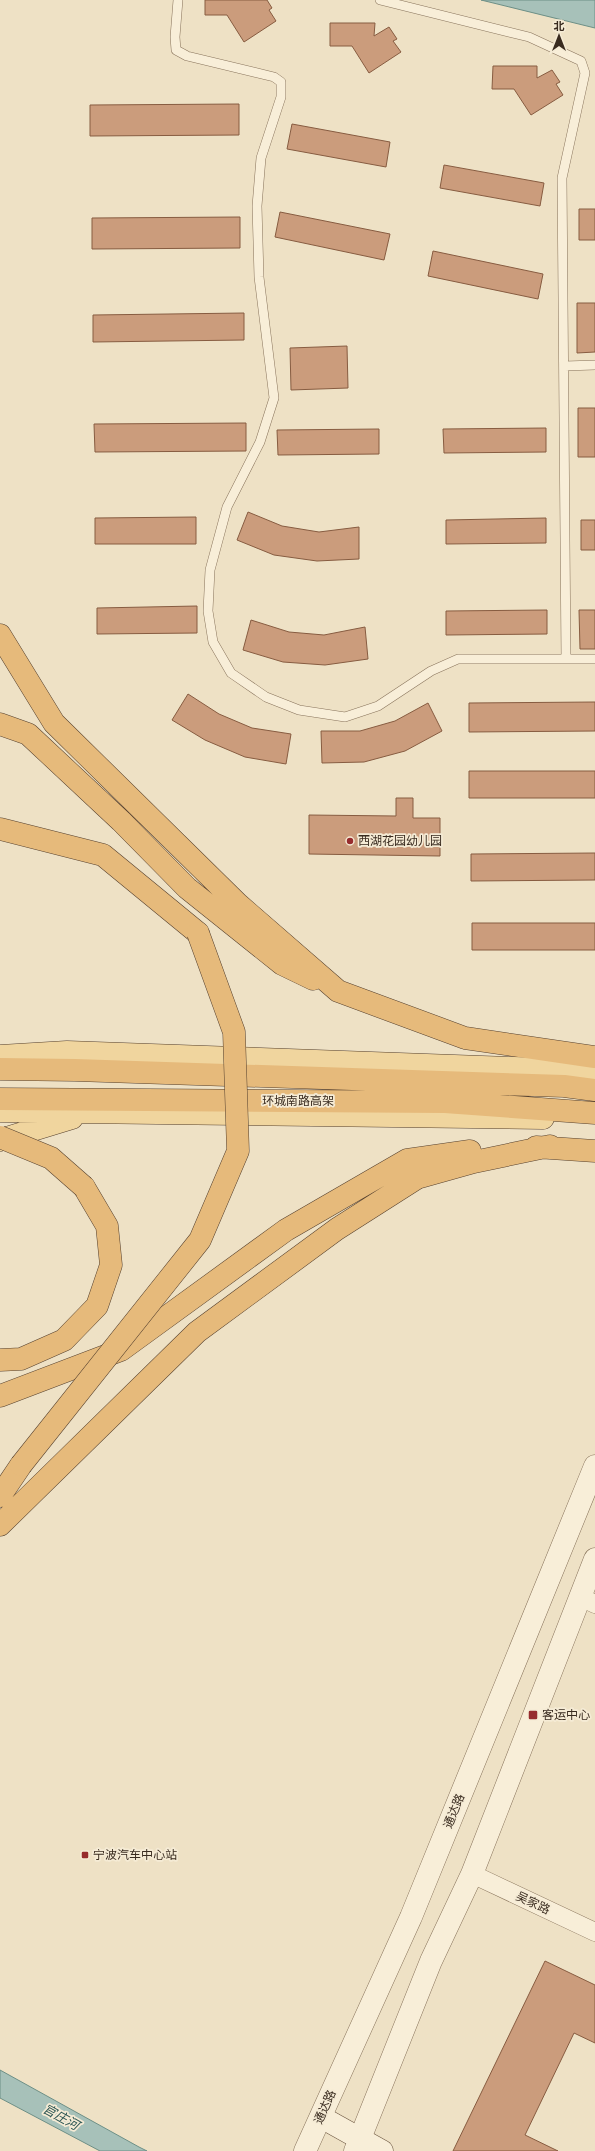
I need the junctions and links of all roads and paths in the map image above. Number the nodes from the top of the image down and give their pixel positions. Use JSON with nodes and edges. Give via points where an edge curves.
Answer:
{"nodes":[{"id":1,"x":178,"y":0,"type":"edge"},
{"id":2,"x":380,"y":0,"type":"edge"},
{"id":3,"x":595,"y":365,"type":"edge"},
{"id":4,"x":565,"y":366,"type":"junction"},
{"id":5,"x":0,"y":635,"type":"edge"},
{"id":6,"x":566,"y":659,"type":"junction"},
{"id":7,"x":595,"y":659,"type":"edge"},
{"id":8,"x":0,"y":724,"type":"edge"},
{"id":9,"x":0,"y":829,"type":"edge"},
{"id":10,"x":338,"y":991,"type":"junction"},
{"id":11,"x":0,"y":1056,"type":"edge"},
{"id":12,"x":595,"y":1057,"type":"edge"},
{"id":13,"x":0,"y":1069,"type":"edge"},
{"id":14,"x":595,"y":1071,"type":"edge"},
{"id":15,"x":595,"y":1090,"type":"edge"},
{"id":16,"x":0,"y":1099,"type":"edge"},
{"id":17,"x":0,"y":1111,"type":"edge"},
{"id":18,"x":92,"y":1112,"type":"junction"},
{"id":19,"x":595,"y":1114,"type":"edge"},
{"id":20,"x":595,"y":1123,"type":"edge"},
{"id":21,"x":0,"y":1138,"type":"edge"},
{"id":22,"x":550,"y":1146,"type":"junction"},
{"id":23,"x":595,"y":1151,"type":"edge"},
{"id":24,"x":0,"y":1360,"type":"edge"},
{"id":25,"x":0,"y":1396,"type":"edge"},
{"id":26,"x":595,"y":1466,"type":"edge"},
{"id":27,"x":0,"y":1496,"type":"edge"},
{"id":28,"x":0,"y":1525,"type":"edge"},
{"id":29,"x":595,"y":1559,"type":"edge"},
{"id":30,"x":587,"y":1600,"type":"edge"},
{"id":31,"x":472,"y":1874,"type":"junction"},
{"id":32,"x":595,"y":1932,"type":"edge"},
{"id":33,"x":321,"y":2117,"type":"junction"},
{"id":34,"x":357,"y":2145,"type":"edge"},
{"id":35,"x":305,"y":2151,"type":"edge"},
{"id":36,"x":382,"y":2151,"type":"edge"}],
"edges":[{"from":1,"to":6,"type":"lane","via":[[174,37],[176,50],[187,56],[274,77],[282,82],[282,97],[261,158],[257,206],[258,277],[274,398],[260,442],[227,507],[210,570],[208,611],[213,642],[231,673],[266,698],[299,710],[345,717],[378,706],[431,671],[458,659]]},
{"from":2,"to":4,"type":"lane","via":[[529,38],[581,61],[585,73],[562,178]]},
{"from":3,"to":4,"type":"lane"},
{"from":4,"to":6,"type":"lane"},
{"from":5,"to":10,"type":"highway","via":[[54,723],[238,904]]},
{"from":6,"to":7,"type":"lane"},
{"from":8,"to":10,"type":"highway","via":[[28,734],[121,821],[187,888],[282,964]]},
{"from":9,"to":27,"type":"highway","bridge":true,"via":[[103,855],[198,932],[234,1032],[238,1150],[200,1240],[21,1465]]},
{"from":10,"to":12,"type":"highway","via":[[465,1038]]},
{"from":11,"to":14,"type":"main road","via":[[75,1053]]},
{"from":13,"to":15,"type":"highway","name":"环城南路高架","via":[[556,1086]]},
{"from":16,"to":19,"type":"highway","name":"环城南路高架","via":[[445,1102]]},
{"from":17,"to":18,"type":"main road"},
{"from":18,"to":20,"type":"main road","via":[[559,1119]]},
{"from":18,"to":21,"type":"main road"},
{"from":21,"to":24,"type":"highway","bridge":true,"via":[[51,1158],[84,1187],[106,1226],[111,1265],[97,1306],[64,1340],[21,1359]]},
{"from":22,"to":23,"type":"highway"},
{"from":22,"to":25,"type":"highway","bridge":true,"via":[[498,1147],[407,1160],[286,1230],[121,1350]]},
{"from":22,"to":28,"type":"highway","via":[[474,1162],[417,1178],[337,1229],[197,1332]]},
{"from":26,"to":33,"type":"street","name":"通达路","via":[[411,1917]]},
{"from":29,"to":30,"type":"street"},
{"from":30,"to":31,"type":"street"},
{"from":31,"to":32,"type":"street","name":"吴家路"},
{"from":31,"to":34,"type":"street","via":[[431,1961]]},
{"from":33,"to":34,"type":"street"},
{"from":33,"to":35,"type":"street","name":"通达路"},
{"from":34,"to":36,"type":"street"}]}
